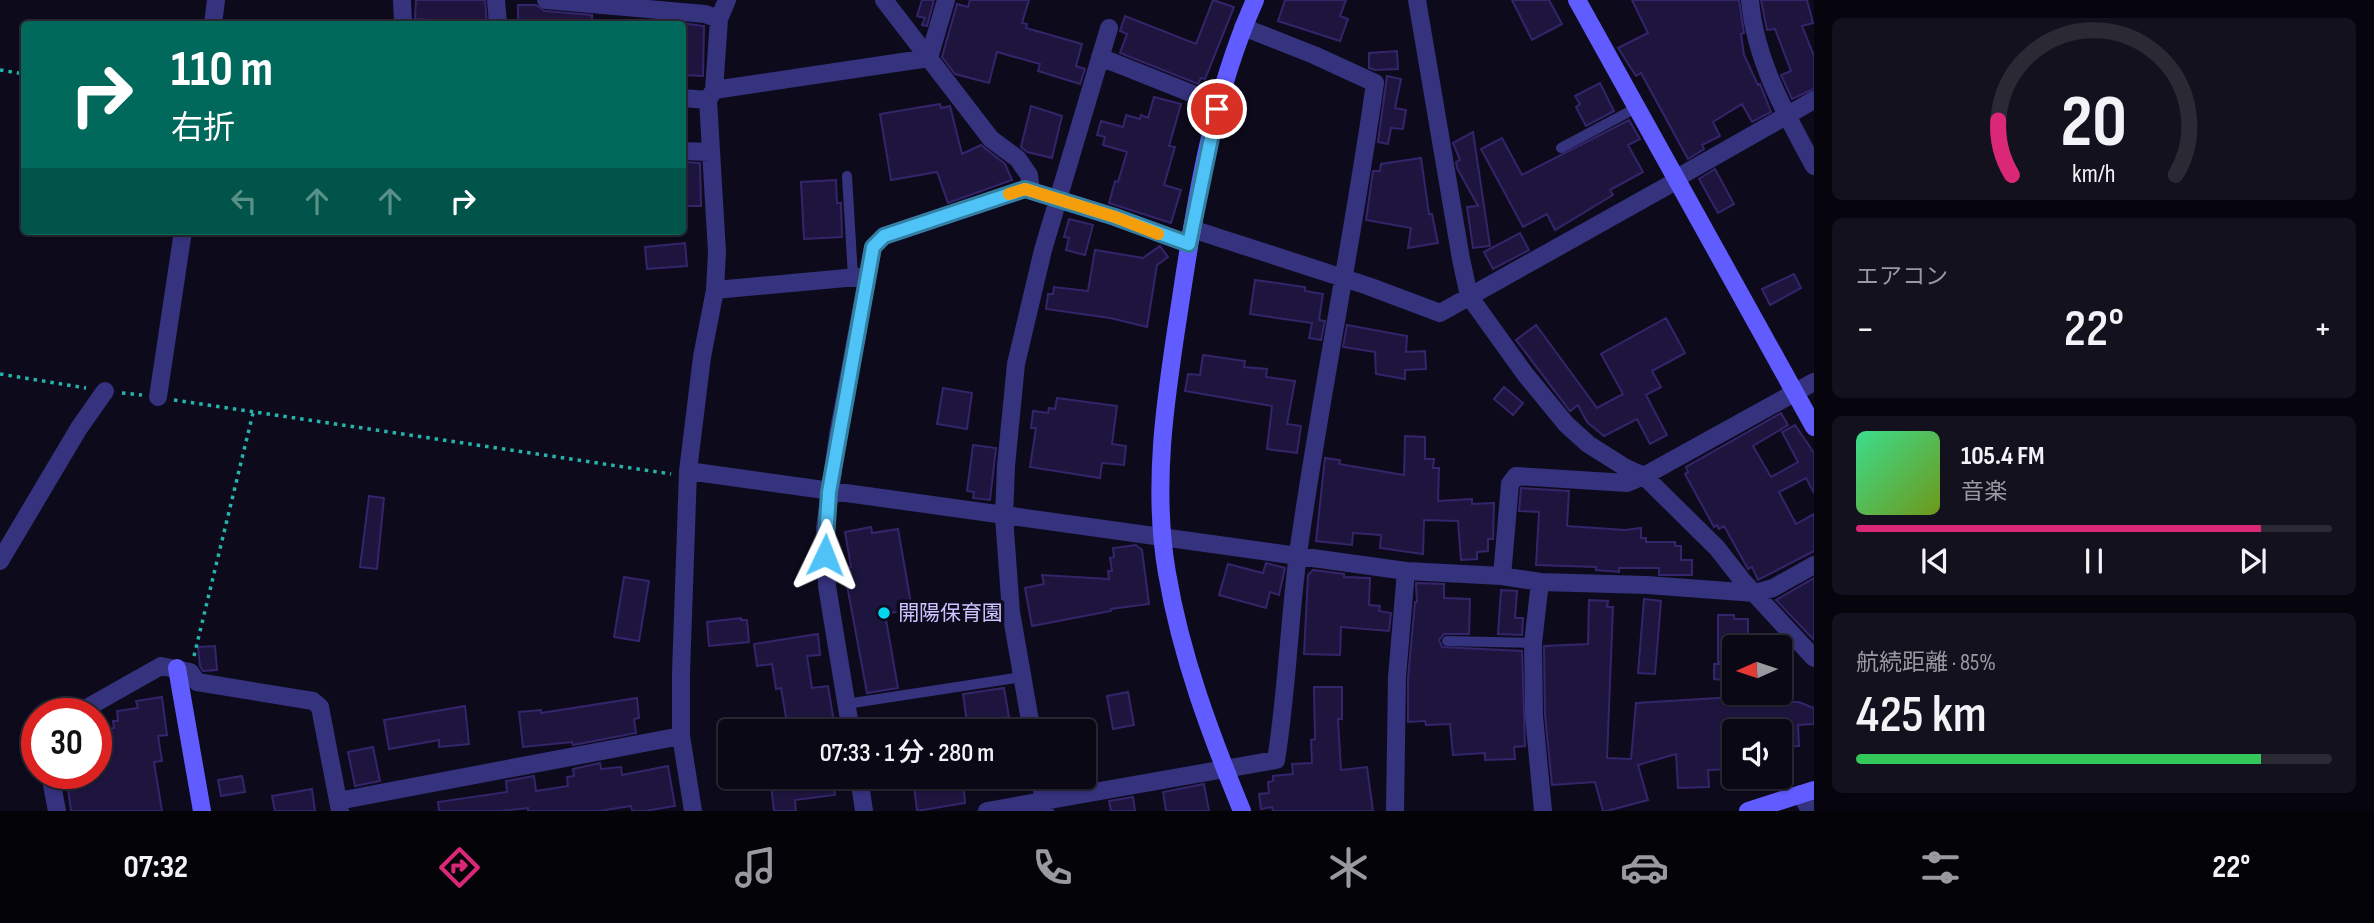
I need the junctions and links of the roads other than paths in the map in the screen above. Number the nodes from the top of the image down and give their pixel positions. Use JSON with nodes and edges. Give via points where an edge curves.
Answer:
{"nodes":[{"id":1,"x":216,"y":0,"type":"edge"},
{"id":2,"x":402,"y":0,"type":"edge"},
{"id":3,"x":496,"y":0,"type":"edge"},
{"id":4,"x":546,"y":0,"type":"edge"},
{"id":5,"x":727,"y":0,"type":"edge"},
{"id":6,"x":884,"y":0,"type":"edge"},
{"id":7,"x":946,"y":0,"type":"edge"},
{"id":8,"x":1255,"y":0,"type":"edge"},
{"id":9,"x":1417,"y":0,"type":"edge"},
{"id":10,"x":1577,"y":0,"type":"edge"},
{"id":11,"x":1749,"y":0,"type":"edge"},
{"id":12,"x":719,"y":19,"type":"junction"},
{"id":13,"x":212,"y":21,"type":"edge"},
{"id":14,"x":402,"y":21,"type":"edge"},
{"id":15,"x":498,"y":21,"type":"edge"},
{"id":16,"x":1243,"y":27,"type":"junction"},
{"id":17,"x":1109,"y":28,"type":"dead end"},
{"id":18,"x":1101,"y":57,"type":"junction"},
{"id":19,"x":929,"y":58,"type":"junction"},
{"id":20,"x":711,"y":95,"type":"junction"},
{"id":21,"x":686,"y":98,"type":"edge"},
{"id":22,"x":1814,"y":100,"type":"edge"},
{"id":23,"x":1218,"y":104,"type":"junction"},
{"id":24,"x":1636,"y":108,"type":"junction"},
{"id":25,"x":1787,"y":116,"type":"junction"},
{"id":26,"x":1561,"y":148,"type":"dead end"},
{"id":27,"x":686,"y":151,"type":"edge"},
{"id":28,"x":710,"y":152,"type":"junction"},
{"id":29,"x":1814,"y":166,"type":"edge"},
{"id":30,"x":847,"y":176,"type":"dead end"},
{"id":31,"x":1676,"y":180,"type":"junction"},
{"id":32,"x":1031,"y":191,"type":"junction"},
{"id":33,"x":1058,"y":199,"type":"junction"},
{"id":34,"x":182,"y":235,"type":"edge"},
{"id":35,"x":1191,"y":237,"type":"junction"},
{"id":36,"x":861,"y":276,"type":"junction"},
{"id":37,"x":1342,"y":279,"type":"junction"},
{"id":38,"x":715,"y":290,"type":"junction"},
{"id":39,"x":1469,"y":296,"type":"junction"},
{"id":40,"x":1814,"y":382,"type":"edge"},
{"id":41,"x":105,"y":391,"type":"road end"},
{"id":42,"x":1794,"y":392,"type":"junction"},
{"id":43,"x":158,"y":397,"type":"road end"},
{"id":44,"x":1814,"y":427,"type":"edge"},
{"id":45,"x":688,"y":474,"type":"junction"},
{"id":46,"x":1644,"y":476,"type":"junction"},
{"id":47,"x":829,"y":492,"type":"junction"},
{"id":48,"x":1004,"y":517,"type":"junction"},
{"id":49,"x":1163,"y":539,"type":"junction"},
{"id":50,"x":1298,"y":556,"type":"junction"},
{"id":51,"x":0,"y":561,"type":"edge"},
{"id":52,"x":1814,"y":565,"type":"edge"},
{"id":53,"x":1406,"y":571,"type":"junction"},
{"id":54,"x":1502,"y":576,"type":"junction"},
{"id":55,"x":1539,"y":582,"type":"junction"},
{"id":56,"x":1755,"y":593,"type":"junction"},
{"id":57,"x":1447,"y":641,"type":"dead end"},
{"id":58,"x":1533,"y":643,"type":"junction"},
{"id":59,"x":1814,"y":658,"type":"edge"},
{"id":60,"x":184,"y":670,"type":"junction"},
{"id":61,"x":1022,"y":677,"type":"junction"},
{"id":62,"x":104,"y":698,"type":"edge"},
{"id":63,"x":846,"y":704,"type":"junction"},
{"id":64,"x":849,"y":719,"type":"edge"},
{"id":65,"x":1030,"y":719,"type":"edge"},
{"id":66,"x":681,"y":736,"type":"junction"},
{"id":67,"x":1224,"y":768,"type":"junction"},
{"id":68,"x":53,"y":789,"type":"edge"},
{"id":69,"x":861,"y":789,"type":"edge"},
{"id":70,"x":1807,"y":792,"type":"edge"},
{"id":71,"x":339,"y":806,"type":"edge"},
{"id":72,"x":1044,"y":806,"type":"edge"},
{"id":73,"x":57,"y":811,"type":"edge"},
{"id":74,"x":202,"y":811,"type":"edge"},
{"id":75,"x":693,"y":811,"type":"edge"},
{"id":76,"x":864,"y":811,"type":"edge"},
{"id":77,"x":986,"y":811,"type":"edge"},
{"id":78,"x":1242,"y":811,"type":"edge"},
{"id":79,"x":1395,"y":811,"type":"edge"},
{"id":80,"x":1543,"y":811,"type":"edge"},
{"id":81,"x":1748,"y":811,"type":"edge"},
{"id":82,"x":1810,"y":811,"type":"edge"}],
"edges":[{"from":1,"to":13,"type":"street"},
{"from":2,"to":14,"type":"street"},
{"from":3,"to":15,"type":"street"},
{"from":4,"to":12,"type":"street"},
{"from":5,"to":12,"type":"street"},
{"from":6,"to":19,"type":"street"},
{"from":7,"to":19,"type":"street"},
{"from":8,"to":16,"type":"street"},
{"from":9,"to":39,"type":"street"},
{"from":10,"to":24,"type":"street"},
{"from":11,"to":25,"type":"street","via":[[1769,77]]},
{"from":12,"to":20,"type":"street"},
{"from":16,"to":23,"type":"street"},
{"from":16,"to":37,"type":"street","via":[[1375,83]]},
{"from":17,"to":18,"type":"street"},
{"from":18,"to":23,"type":"street"},
{"from":18,"to":33,"type":"street"},
{"from":19,"to":20,"type":"street"},
{"from":19,"to":32,"type":"street","via":[[991,139],[1018,159]]},
{"from":20,"to":21,"type":"street"},
{"from":20,"to":28,"type":"street"},
{"from":22,"to":25,"type":"street"},
{"from":23,"to":35,"type":"street"},
{"from":24,"to":26,"type":"lane"},
{"from":24,"to":31,"type":"street"},
{"from":25,"to":29,"type":"street"},
{"from":25,"to":31,"type":"street"},
{"from":27,"to":28,"type":"street"},
{"from":28,"to":38,"type":"street"},
{"from":30,"to":36,"type":"lane"},
{"from":31,"to":39,"type":"street"},
{"from":31,"to":42,"type":"street"},
{"from":32,"to":33,"type":"street"},
{"from":32,"to":36,"type":"street","via":[[1025,189],[884,236],[873,247]]},
{"from":33,"to":35,"type":"street"},
{"from":33,"to":48,"type":"street","via":[[1016,364]]},
{"from":34,"to":43,"type":"street"},
{"from":35,"to":37,"type":"street"},
{"from":35,"to":49,"type":"street","via":[[1161,451]]},
{"from":36,"to":38,"type":"street"},
{"from":36,"to":47,"type":"street"},
{"from":37,"to":39,"type":"street","via":[[1440,313]]},
{"from":37,"to":50,"type":"street"},
{"from":38,"to":45,"type":"street"},
{"from":39,"to":46,"type":"street","via":[[1566,424],[1588,444]]},
{"from":40,"to":42,"type":"street"},
{"from":41,"to":51,"type":"street"},
{"from":42,"to":44,"type":"street"},
{"from":42,"to":46,"type":"street"},
{"from":45,"to":47,"type":"street"},
{"from":45,"to":66,"type":"street"},
{"from":46,"to":54,"type":"street","via":[[1627,483],[1516,476],[1510,484]]},
{"from":46,"to":56,"type":"street"},
{"from":47,"to":48,"type":"street"},
{"from":47,"to":63,"type":"street","via":[[826,575]]},
{"from":48,"to":49,"type":"street"},
{"from":48,"to":61,"type":"street","via":[[1011,612]]},
{"from":49,"to":50,"type":"street"},
{"from":49,"to":67,"type":"street","via":[[1166,571],[1193,684]]},
{"from":50,"to":53,"type":"street"},
{"from":50,"to":67,"type":"street","via":[[1276,760]]},
{"from":52,"to":56,"type":"street"},
{"from":53,"to":54,"type":"street"},
{"from":53,"to":79,"type":"street","via":[[1397,677]]},
{"from":54,"to":55,"type":"street"},
{"from":55,"to":56,"type":"street"},
{"from":55,"to":58,"type":"street"},
{"from":56,"to":59,"type":"street"},
{"from":57,"to":58,"type":"lane"},
{"from":58,"to":80,"type":"street"},
{"from":60,"to":62,"type":"street","via":[[161,666]]},
{"from":60,"to":71,"type":"street","via":[[197,682],[313,701],[320,707]]},
{"from":60,"to":74,"type":"street"},
{"from":61,"to":63,"type":"lane"},
{"from":61,"to":65,"type":"street"},
{"from":63,"to":64,"type":"street"},
{"from":66,"to":71,"type":"street"},
{"from":66,"to":75,"type":"street"},
{"from":67,"to":72,"type":"street"},
{"from":67,"to":78,"type":"street"},
{"from":68,"to":73,"type":"street"},
{"from":69,"to":76,"type":"street"},
{"from":70,"to":81,"type":"street"},
{"from":70,"to":82,"type":"street"},
{"from":72,"to":77,"type":"street"}]}
